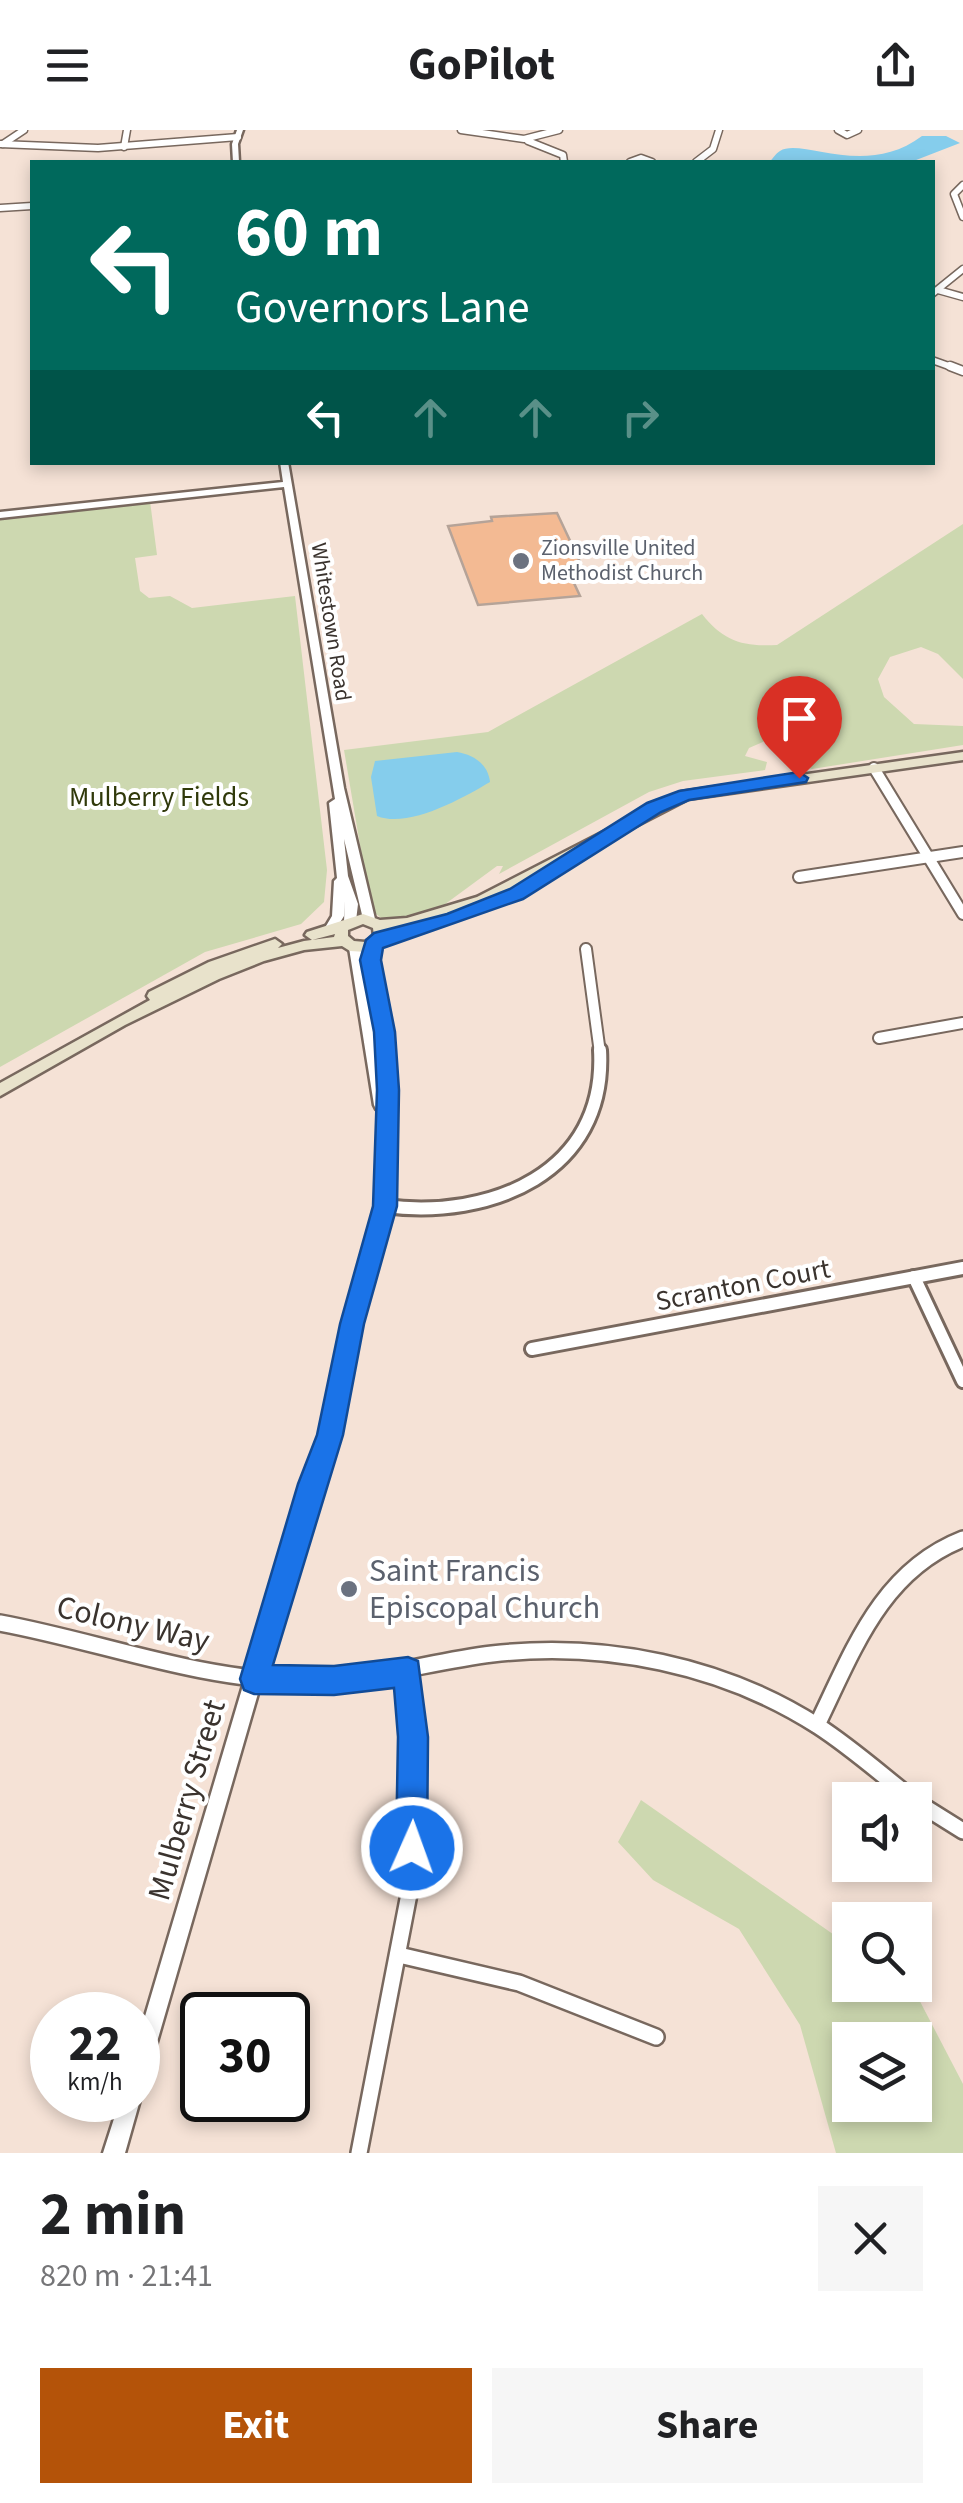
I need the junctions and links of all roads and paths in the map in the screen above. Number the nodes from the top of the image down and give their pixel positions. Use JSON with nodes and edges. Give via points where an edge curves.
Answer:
{"nodes":[{"id":1,"x":24,"y":130,"type":"edge"},
{"id":2,"x":127,"y":130,"type":"edge"},
{"id":3,"x":461,"y":130,"type":"edge"},
{"id":4,"x":558,"y":130,"type":"edge"},
{"id":5,"x":720,"y":130,"type":"edge"},
{"id":6,"x":838,"y":130,"type":"edge"},
{"id":7,"x":858,"y":130,"type":"edge"},
{"id":8,"x":239,"y":134,"type":"edge"},
{"id":9,"x":524,"y":140,"type":"junction"},
{"id":10,"x":1,"y":144,"type":"edge"},
{"id":11,"x":124,"y":147,"type":"junction"},
{"id":12,"x":236,"y":160,"type":"edge"},
{"id":13,"x":564,"y":160,"type":"edge"},
{"id":14,"x":699,"y":160,"type":"edge"},
{"id":15,"x":963,"y":185,"type":"edge"},
{"id":16,"x":30,"y":206,"type":"edge"},
{"id":17,"x":0,"y":208,"type":"edge"},
{"id":18,"x":963,"y":218,"type":"edge"},
{"id":19,"x":963,"y":269,"type":"edge"},
{"id":20,"x":935,"y":292,"type":"edge"},
{"id":21,"x":963,"y":298,"type":"edge"},
{"id":22,"x":935,"y":361,"type":"edge"},
{"id":23,"x":963,"y":370,"type":"edge"},
{"id":24,"x":285,"y":465,"type":"edge"},
{"id":25,"x":288,"y":484,"type":"junction"},
{"id":26,"x":0,"y":515,"type":"edge"},
{"id":27,"x":963,"y":756,"type":"edge"},
{"id":28,"x":874,"y":768,"type":"junction"},
{"id":29,"x":338,"y":788,"type":"junction"},
{"id":30,"x":963,"y":852,"type":"edge"},
{"id":31,"x":928,"y":857,"type":"junction"},
{"id":32,"x":342,"y":876,"type":"junction"},
{"id":33,"x":799,"y":877,"type":"dead end"},
{"id":34,"x":963,"y":914,"type":"edge"},
{"id":35,"x":376,"y":932,"type":"junction"},
{"id":36,"x":344,"y":934,"type":"junction"},
{"id":37,"x":586,"y":949,"type":"dead end"},
{"id":38,"x":963,"y":1023,"type":"edge"},
{"id":39,"x":879,"y":1038,"type":"dead end"},
{"id":40,"x":0,"y":1090,"type":"edge"},
{"id":41,"x":388,"y":1136,"type":"junction"},
{"id":42,"x":385,"y":1206,"type":"junction"},
{"id":43,"x":963,"y":1268,"type":"edge"},
{"id":44,"x":914,"y":1277,"type":"junction"},
{"id":45,"x":532,"y":1349,"type":"dead end"},
{"id":46,"x":963,"y":1382,"type":"edge"},
{"id":47,"x":963,"y":1539,"type":"edge"},
{"id":48,"x":0,"y":1623,"type":"edge"},
{"id":49,"x":408,"y":1672,"type":"junction"},
{"id":50,"x":254,"y":1679,"type":"junction"},
{"id":51,"x":817,"y":1725,"type":"junction"},
{"id":52,"x":891,"y":1782,"type":"edge"},
{"id":53,"x":932,"y":1811,"type":"edge"},
{"id":54,"x":963,"y":1831,"type":"edge"},
{"id":55,"x":398,"y":1955,"type":"junction"},
{"id":56,"x":160,"y":1999,"type":"edge"},
{"id":57,"x":656,"y":2037,"type":"dead end"},
{"id":58,"x":123,"y":2122,"type":"edge"},
{"id":59,"x":114,"y":2153,"type":"edge"},
{"id":60,"x":359,"y":2153,"type":"edge"}],
"edges":[{"from":1,"to":10,"type":"street"},
{"from":2,"to":11,"type":"street"},
{"from":3,"to":9,"type":"street"},
{"from":4,"to":9,"type":"street"},
{"from":5,"to":14,"type":"street","via":[[713,149]]},
{"from":6,"to":7,"type":"street"},
{"from":8,"to":11,"type":"street"},
{"from":8,"to":12,"type":"street"},
{"from":9,"to":13,"type":"street","via":[[554,149]]},
{"from":10,"to":11,"type":"street"},
{"from":15,"to":18,"type":"street","via":[[954,194]]},
{"from":16,"to":17,"type":"street"},
{"from":19,"to":20,"type":"street"},
{"from":20,"to":21,"type":"street"},
{"from":22,"to":23,"type":"street"},
{"from":24,"to":25,"type":"street","name":"Whitestown Road"},
{"from":25,"to":26,"type":"street"},
{"from":25,"to":29,"type":"street","name":"Whitestown Road"},
{"from":27,"to":28,"type":"main road"},
{"from":28,"to":31,"type":"street"},
{"from":28,"to":35,"type":"main road","via":[[685,795],[516,894],[460,918]]},
{"from":29,"to":32,"type":"street","name":"Whitestown Road"},
{"from":29,"to":35,"type":"street","name":"Whitestown Road"},
{"from":30,"to":31,"type":"street"},
{"from":31,"to":33,"type":"street"},
{"from":31,"to":34,"type":"street"},
{"from":32,"to":36,"type":"street","name":"Whitestown Road","via":[[338,916]]},
{"from":32,"to":36,"type":"street","name":"Whitestown Road","via":[[352,904]]},
{"from":35,"to":36,"type":"main road"},
{"from":35,"to":36,"type":"main road"},
{"from":35,"to":41,"type":"street","name":"Mulberry Street","via":[[370,960],[384,1032]]},
{"from":36,"to":40,"type":"main road","via":[[231,970]]},
{"from":36,"to":41,"type":"street","name":"Mulberry Street"},
{"from":37,"to":42,"type":"street","via":[[600,1079],[594,1110],[576,1142],[548,1170],[480,1204],[438,1210]]},
{"from":38,"to":39,"type":"street"},
{"from":41,"to":42,"type":"street","name":"Mulberry Street"},
{"from":42,"to":50,"type":"street","name":"Mulberry Street","via":[[330,1435]]},
{"from":43,"to":44,"type":"street","name":"Scranton Court"},
{"from":44,"to":45,"type":"street","name":"Scranton Court"},
{"from":44,"to":46,"type":"street"},
{"from":47,"to":51,"type":"street","via":[[930,1553],[890,1589]]},
{"from":48,"to":50,"type":"street","name":"Colony Way"},
{"from":49,"to":50,"type":"street","name":"Colony Way","via":[[334,1681]]},
{"from":49,"to":51,"type":"street","name":"Colony Way","via":[[517,1652],[613,1652],[720,1680]]},
{"from":49,"to":55,"type":"street","via":[[413,1804]]},
{"from":50,"to":56,"type":"street","name":"Mulberry Street"},
{"from":51,"to":52,"type":"street","name":"Colony Way"},
{"from":53,"to":54,"type":"street","name":"Colony Way"},
{"from":55,"to":57,"type":"street","via":[[519,1983]]},
{"from":55,"to":60,"type":"street"},
{"from":58,"to":59,"type":"street"}]}
